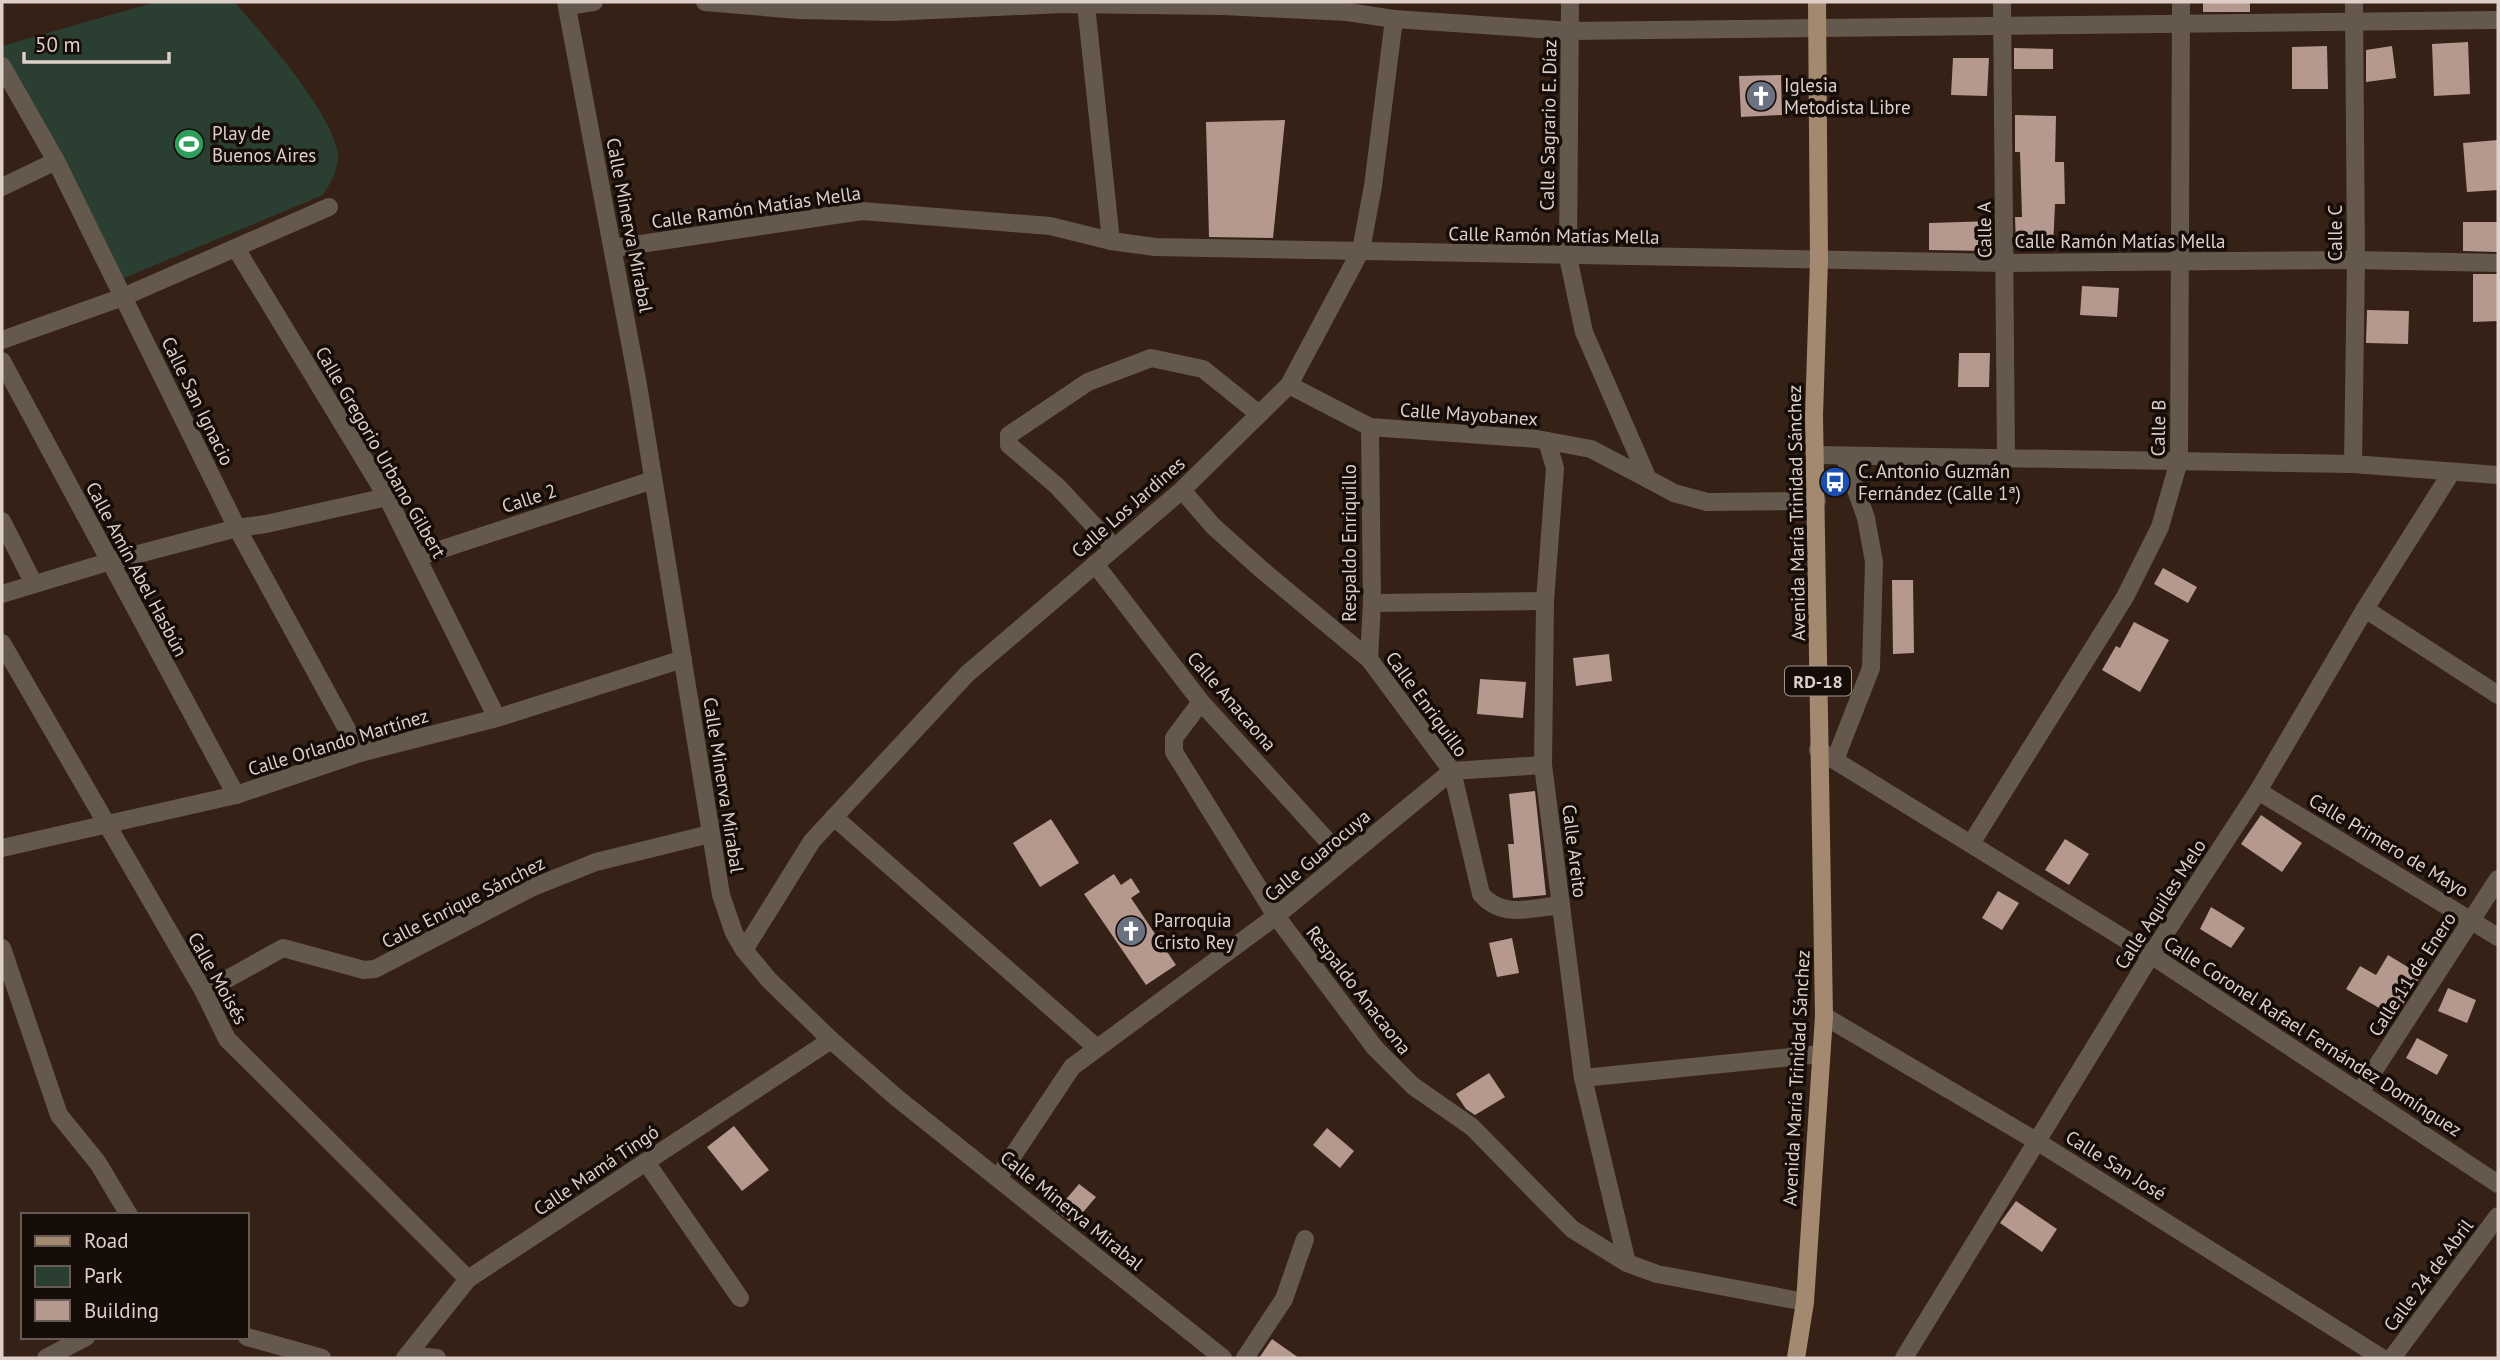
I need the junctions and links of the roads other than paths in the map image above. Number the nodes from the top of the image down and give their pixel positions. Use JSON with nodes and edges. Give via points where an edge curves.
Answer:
{"nodes":[{"id":1,"x":594,"y":2,"type":"edge"},
{"id":2,"x":705,"y":2,"type":"edge"},
{"id":3,"x":1570,"y":2,"type":"edge"},
{"id":4,"x":1816,"y":2,"type":"edge"},
{"id":5,"x":2002,"y":2,"type":"edge"},
{"id":6,"x":2181,"y":2,"type":"edge"},
{"id":7,"x":2354,"y":2,"type":"edge"},
{"id":8,"x":1062,"y":3,"type":"edge"},
{"id":9,"x":567,"y":4,"type":"edge"},
{"id":10,"x":1086,"y":5,"type":"junction"},
{"id":11,"x":1348,"y":7,"type":"edge"},
{"id":12,"x":1394,"y":19,"type":"junction"},
{"id":13,"x":2498,"y":20,"type":"edge"},
{"id":14,"x":2354,"y":22,"type":"junction"},
{"id":15,"x":2181,"y":24,"type":"junction"},
{"id":16,"x":2002,"y":26,"type":"junction"},
{"id":17,"x":1817,"y":29,"type":"junction"},
{"id":18,"x":1570,"y":32,"type":"junction"},
{"id":19,"x":2,"y":66,"type":"edge"},
{"id":20,"x":56,"y":161,"type":"junction"},
{"id":21,"x":2,"y":187,"type":"edge"},
{"id":22,"x":329,"y":206,"type":"dead end"},
{"id":23,"x":1111,"y":241,"type":"junction"},
{"id":24,"x":614,"y":248,"type":"junction"},
{"id":25,"x":237,"y":250,"type":"junction"},
{"id":26,"x":1361,"y":250,"type":"junction"},
{"id":27,"x":1568,"y":257,"type":"junction"},
{"id":28,"x":1819,"y":260,"type":"junction"},
{"id":29,"x":2356,"y":260,"type":"junction"},
{"id":30,"x":2180,"y":261,"type":"junction"},
{"id":31,"x":2005,"y":263,"type":"junction"},
{"id":32,"x":2498,"y":263,"type":"edge"},
{"id":33,"x":123,"y":297,"type":"junction"},
{"id":34,"x":2,"y":340,"type":"edge"},
{"id":35,"x":2,"y":361,"type":"edge"},
{"id":36,"x":1289,"y":385,"type":"junction"},
{"id":37,"x":1259,"y":414,"type":"junction"},
{"id":38,"x":1370,"y":427,"type":"junction"},
{"id":39,"x":1547,"y":441,"type":"junction"},
{"id":40,"x":1817,"y":455,"type":"junction"},
{"id":41,"x":1844,"y":456,"type":"junction"},
{"id":42,"x":2006,"y":458,"type":"junction"},
{"id":43,"x":2179,"y":461,"type":"junction"},
{"id":44,"x":2353,"y":464,"type":"junction"},
{"id":45,"x":2451,"y":473,"type":"junction"},
{"id":46,"x":2498,"y":475,"type":"edge"},
{"id":47,"x":653,"y":480,"type":"junction"},
{"id":48,"x":1648,"y":480,"type":"junction"},
{"id":49,"x":1182,"y":490,"type":"junction"},
{"id":50,"x":387,"y":497,"type":"junction"},
{"id":51,"x":1817,"y":501,"type":"junction"},
{"id":52,"x":2,"y":522,"type":"edge"},
{"id":53,"x":237,"y":528,"type":"junction"},
{"id":54,"x":1114,"y":547,"type":"junction"},
{"id":55,"x":418,"y":557,"type":"junction"},
{"id":56,"x":108,"y":562,"type":"junction"},
{"id":57,"x":1095,"y":564,"type":"junction"},
{"id":58,"x":34,"y":584,"type":"junction"},
{"id":59,"x":2,"y":594,"type":"edge"},
{"id":60,"x":1545,"y":601,"type":"junction"},
{"id":61,"x":1373,"y":603,"type":"junction"},
{"id":62,"x":2365,"y":609,"type":"junction"},
{"id":63,"x":2,"y":643,"type":"edge"},
{"id":64,"x":683,"y":659,"type":"junction"},
{"id":65,"x":1369,"y":659,"type":"junction"},
{"id":66,"x":2498,"y":695,"type":"edge"},
{"id":67,"x":1201,"y":702,"type":"junction"},
{"id":68,"x":497,"y":718,"type":"junction"},
{"id":69,"x":1818,"y":750,"type":"junction"},
{"id":70,"x":360,"y":753,"type":"junction"},
{"id":71,"x":1835,"y":760,"type":"junction"},
{"id":72,"x":1543,"y":765,"type":"junction"},
{"id":73,"x":1452,"y":771,"type":"junction"},
{"id":74,"x":2258,"y":791,"type":"junction"},
{"id":75,"x":236,"y":795,"type":"junction"},
{"id":76,"x":834,"y":817,"type":"junction"},
{"id":77,"x":107,"y":826,"type":"junction"},
{"id":78,"x":709,"y":834,"type":"junction"},
{"id":79,"x":1972,"y":842,"type":"junction"},
{"id":80,"x":2,"y":848,"type":"edge"},
{"id":81,"x":1344,"y":859,"type":"junction"},
{"id":82,"x":2498,"y":879,"type":"edge"},
{"id":83,"x":1561,"y":905,"type":"junction"},
{"id":84,"x":1276,"y":916,"type":"junction"},
{"id":85,"x":2473,"y":920,"type":"junction"},
{"id":86,"x":2498,"y":937,"type":"edge"},
{"id":87,"x":2,"y":948,"type":"edge"},
{"id":88,"x":744,"y":950,"type":"junction"},
{"id":89,"x":2151,"y":955,"type":"junction"},
{"id":90,"x":204,"y":992,"type":"junction"},
{"id":91,"x":1824,"y":1016,"type":"junction"},
{"id":92,"x":831,"y":1040,"type":"junction"},
{"id":93,"x":1097,"y":1048,"type":"junction"},
{"id":94,"x":1821,"y":1054,"type":"junction"},
{"id":95,"x":1583,"y":1078,"type":"junction"},
{"id":96,"x":2360,"y":1092,"type":"junction"},
{"id":97,"x":2038,"y":1142,"type":"junction"},
{"id":98,"x":646,"y":1162,"type":"junction"},
{"id":99,"x":998,"y":1178,"type":"junction"},
{"id":100,"x":2498,"y":1184,"type":"edge"},
{"id":101,"x":128,"y":1213,"type":"edge"},
{"id":102,"x":2498,"y":1216,"type":"edge"},
{"id":103,"x":1304,"y":1239,"type":"dead end"},
{"id":104,"x":1627,"y":1263,"type":"junction"},
{"id":105,"x":468,"y":1279,"type":"junction"},
{"id":106,"x":740,"y":1298,"type":"dead end"},
{"id":107,"x":1805,"y":1302,"type":"junction"},
{"id":108,"x":248,"y":1337,"type":"edge"},
{"id":109,"x":82,"y":1339,"type":"edge"},
{"id":110,"x":407,"y":1357,"type":"edge"},
{"id":111,"x":46,"y":1358,"type":"edge"},
{"id":112,"x":322,"y":1358,"type":"edge"},
{"id":113,"x":437,"y":1358,"type":"edge"},
{"id":114,"x":1223,"y":1358,"type":"edge"},
{"id":115,"x":1245,"y":1358,"type":"edge"},
{"id":116,"x":1796,"y":1358,"type":"edge"},
{"id":117,"x":1904,"y":1358,"type":"edge"},
{"id":118,"x":2382,"y":1358,"type":"edge"},
{"id":119,"x":2392,"y":1358,"type":"edge"}],
"edges":[{"from":1,"to":9,"type":"street"},
{"from":2,"to":8,"type":"street","via":[[890,12]]},
{"from":3,"to":18,"type":"street","name":"Calle Sagrario E. Díaz"},
{"from":4,"to":17,"type":"main road","name":"Avenida María Trinidad Sánchez","number":"RD-18"},
{"from":5,"to":16,"type":"street","name":"Calle A"},
{"from":6,"to":15,"type":"street","name":"Calle B"},
{"from":7,"to":14,"type":"street","name":"Calle C"},
{"from":8,"to":10,"type":"street"},
{"from":9,"to":24,"type":"street","name":"Calle Minerva Mirabal"},
{"from":10,"to":11,"type":"street"},
{"from":10,"to":23,"type":"street"},
{"from":11,"to":12,"type":"street"},
{"from":12,"to":18,"type":"street"},
{"from":12,"to":26,"type":"street","name":"Calle Los Jardines"},
{"from":13,"to":14,"type":"street"},
{"from":14,"to":15,"type":"street"},
{"from":14,"to":29,"type":"street","name":"Calle C"},
{"from":15,"to":16,"type":"street"},
{"from":15,"to":30,"type":"street","name":"Calle B"},
{"from":16,"to":17,"type":"street"},
{"from":16,"to":31,"type":"street","name":"Calle A"},
{"from":17,"to":18,"type":"street"},
{"from":17,"to":28,"type":"main road","name":"Avenida María Trinidad Sánchez","number":"RD-18"},
{"from":18,"to":27,"type":"street","name":"Calle Sagrario E. Díaz"},
{"from":19,"to":20,"type":"street","name":"Calle San Ignacio"},
{"from":20,"to":21,"type":"street"},
{"from":20,"to":33,"type":"street","name":"Calle San Ignacio"},
{"from":22,"to":25,"type":"street"},
{"from":23,"to":24,"type":"street","name":"Calle Ramón Matías Mella","via":[[1050,226],[862,211]]},
{"from":23,"to":26,"type":"street","name":"Calle Ramón Matías Mella","via":[[1155,247]]},
{"from":24,"to":47,"type":"street","name":"Calle Minerva Mirabal"},
{"from":25,"to":33,"type":"street"},
{"from":25,"to":50,"type":"street","name":"Calle Gregorio Urbano Gilbert"},
{"from":26,"to":27,"type":"street","name":"Calle Ramón Matías Mella"},
{"from":26,"to":36,"type":"street","name":"Calle Los Jardines"},
{"from":27,"to":28,"type":"street","name":"Calle Ramón Matías Mella"},
{"from":27,"to":48,"type":"street","name":"Calle Sagrario E. Díaz","via":[[1584,332]]},
{"from":28,"to":31,"type":"street","name":"Calle Ramón Matías Mella"},
{"from":28,"to":40,"type":"main road","name":"Avenida María Trinidad Sánchez","number":"RD-18"},
{"from":29,"to":30,"type":"street","name":"Calle Ramón Matías Mella"},
{"from":29,"to":32,"type":"street","name":"Calle Ramón Matías Mella"},
{"from":29,"to":44,"type":"street","name":"Calle C"},
{"from":30,"to":31,"type":"street","name":"Calle Ramón Matías Mella"},
{"from":30,"to":43,"type":"street","name":"Calle B"},
{"from":31,"to":42,"type":"street","name":"Calle A"},
{"from":33,"to":34,"type":"street"},
{"from":33,"to":53,"type":"street","name":"Calle San Ignacio"},
{"from":35,"to":56,"type":"street","name":"Calle Amín Abel Hasbún"},
{"from":36,"to":37,"type":"street","name":"Calle Los Jardines"},
{"from":36,"to":38,"type":"street","name":"Calle Mayobanex"},
{"from":37,"to":49,"type":"street","name":"Calle Los Jardines"},
{"from":37,"to":54,"type":"street","via":[[1203,369],[1151,358],[1088,382],[1009,435],[1009,445],[1057,486]]},
{"from":38,"to":39,"type":"street","name":"Calle Mayobanex"},
{"from":38,"to":61,"type":"street","name":"Respaldo Enriquillo"},
{"from":39,"to":48,"type":"street","name":"Calle Mayobanex","via":[[1591,449]]},
{"from":39,"to":60,"type":"street","name":"Calle Areito","via":[[1555,468]]},
{"from":40,"to":41,"type":"street"},
{"from":40,"to":51,"type":"main road","name":"Avenida María Trinidad Sánchez","number":"RD-18"},
{"from":41,"to":42,"type":"street"},
{"from":41,"to":71,"type":"street","via":[[1866,518],[1874,562],[1871,668]]},
{"from":42,"to":43,"type":"street"},
{"from":43,"to":44,"type":"street"},
{"from":43,"to":79,"type":"street","name":"Calle B","via":[[2161,527],[2126,597]]},
{"from":44,"to":45,"type":"street"},
{"from":45,"to":46,"type":"street"},
{"from":45,"to":62,"type":"street","name":"Calle Aquiles Melo"},
{"from":47,"to":55,"type":"street","name":"Calle 2"},
{"from":47,"to":64,"type":"street","name":"Calle Minerva Mirabal"},
{"from":48,"to":51,"type":"street","via":[[1674,494],[1707,502]]},
{"from":49,"to":54,"type":"street","name":"Calle Los Jardines"},
{"from":49,"to":65,"type":"street","name":"Calle Enriquillo","via":[[1213,526]]},
{"from":50,"to":53,"type":"street"},
{"from":50,"to":55,"type":"street","name":"Calle Gregorio Urbano Gilbert"},
{"from":51,"to":69,"type":"main road","name":"Avenida María Trinidad Sánchez","number":"RD-18"},
{"from":52,"to":58,"type":"street"},
{"from":53,"to":56,"type":"street"},
{"from":53,"to":70,"type":"street","name":"Calle San Ignacio"},
{"from":54,"to":57,"type":"street","name":"Calle Los Jardines"},
{"from":55,"to":68,"type":"street","name":"Calle Gregorio Urbano Gilbert"},
{"from":56,"to":58,"type":"street"},
{"from":56,"to":75,"type":"street","name":"Calle Amín Abel Hasbún"},
{"from":57,"to":67,"type":"street","name":"Calle Anacaona"},
{"from":57,"to":76,"type":"street","name":"Calle Los Jardines","via":[[967,674]]},
{"from":58,"to":59,"type":"street"},
{"from":60,"to":61,"type":"street"},
{"from":60,"to":72,"type":"street","name":"Calle Areito"},
{"from":61,"to":65,"type":"street","name":"Respaldo Enriquillo"},
{"from":62,"to":66,"type":"street"},
{"from":62,"to":74,"type":"street","name":"Calle Aquiles Melo"},
{"from":63,"to":77,"type":"street","name":"Calle Moisés"},
{"from":64,"to":68,"type":"street","name":"Calle Orlando Martínez"},
{"from":64,"to":78,"type":"street","name":"Calle Minerva Mirabal"},
{"from":65,"to":73,"type":"street","name":"Calle Enriquillo"},
{"from":67,"to":81,"type":"street","name":"Calle Anacaona"},
{"from":67,"to":84,"type":"street","name":"Respaldo Anacaona","via":[[1174,738],[1174,752]]},
{"from":68,"to":70,"type":"street","name":"Calle Orlando Martínez"},
{"from":69,"to":71,"type":"street","name":"Calle Coronel Rafael Fernández Domínguez"},
{"from":69,"to":91,"type":"main road","name":"Avenida María Trinidad Sánchez","number":"RD-18"},
{"from":70,"to":75,"type":"street","name":"Calle Orlando Martínez"},
{"from":71,"to":79,"type":"street","name":"Calle Coronel Rafael Fernández Domínguez"},
{"from":72,"to":73,"type":"street"},
{"from":72,"to":83,"type":"street","name":"Calle Areito"},
{"from":73,"to":81,"type":"street","name":"Calle Guarocuya"},
{"from":73,"to":83,"type":"street","name":"Calle Enriquillo","via":[[1481,894],[1491,906],[1507,912]]},
{"from":74,"to":85,"type":"street","name":"Calle Primero de Mayo"},
{"from":74,"to":89,"type":"street","name":"Calle Aquiles Melo"},
{"from":75,"to":77,"type":"street","name":"Calle Orlando Martínez"},
{"from":76,"to":88,"type":"street","name":"Calle Los Jardines","via":[[812,841]]},
{"from":76,"to":93,"type":"street"},
{"from":77,"to":80,"type":"street","name":"Calle Orlando Martínez"},
{"from":77,"to":90,"type":"street","name":"Calle Moisés"},
{"from":78,"to":88,"type":"street","name":"Calle Minerva Mirabal","via":[[720,895]]},
{"from":78,"to":90,"type":"street","name":"Calle Enrique Sánchez","via":[[596,862],[531,888],[375,969],[283,948]]},
{"from":79,"to":89,"type":"street","name":"Calle Coronel Rafael Fernández Domínguez"},
{"from":81,"to":84,"type":"street","name":"Calle Guarocuya"},
{"from":82,"to":85,"type":"street","name":"Calle 11 de Enero"},
{"from":83,"to":95,"type":"street","name":"Calle Areito"},
{"from":84,"to":93,"type":"street","name":"Calle Guarocuya"},
{"from":84,"to":104,"type":"street","name":"Respaldo Anacaona","via":[[1393,1069],[1472,1127],[1572,1229]]},
{"from":85,"to":86,"type":"street","name":"Calle Primero de Mayo"},
{"from":85,"to":96,"type":"street","name":"Calle 11 de Enero"},
{"from":87,"to":101,"type":"street","via":[[59,1115],[98,1163]]},
{"from":88,"to":92,"type":"street","name":"Calle Minerva Mirabal"},
{"from":89,"to":96,"type":"street","name":"Calle Coronel Rafael Fernández Domínguez"},
{"from":89,"to":97,"type":"street","name":"Calle Aquiles Melo"},
{"from":90,"to":105,"type":"street","name":"Calle Moisés","via":[[227,1039]]},
{"from":91,"to":94,"type":"main road","name":"Avenida María Trinidad Sánchez","number":"RD-18"},
{"from":91,"to":97,"type":"street","name":"Calle San José"},
{"from":92,"to":98,"type":"street","name":"Calle Mamá Tingó"},
{"from":92,"to":99,"type":"street","name":"Calle Minerva Mirabal"},
{"from":93,"to":99,"type":"street","name":"Calle Guarocuya","via":[[1072,1067]]},
{"from":94,"to":95,"type":"street"},
{"from":94,"to":107,"type":"main road","name":"Avenida María Trinidad Sánchez","number":"RD-18"},
{"from":95,"to":104,"type":"street","name":"Calle Areito"},
{"from":96,"to":100,"type":"street","name":"Calle Coronel Rafael Fernández Domínguez"},
{"from":97,"to":117,"type":"street","name":"Calle Aquiles Melo"},
{"from":97,"to":118,"type":"street","name":"Calle San José"},
{"from":98,"to":105,"type":"street","name":"Calle Mamá Tingó"},
{"from":98,"to":106,"type":"street"},
{"from":99,"to":114,"type":"street","name":"Calle Minerva Mirabal"},
{"from":102,"to":119,"type":"street","name":"Calle 24 de Abril"},
{"from":103,"to":115,"type":"street","via":[[1284,1298]]},
{"from":104,"to":107,"type":"street","name":"Respaldo Anacaona","via":[[1657,1274]]},
{"from":105,"to":110,"type":"street","name":"Calle Mamá Tingó"},
{"from":107,"to":116,"type":"main road","name":"Avenida María Trinidad Sánchez","number":"RD-18"},
{"from":108,"to":112,"type":"street"},
{"from":109,"to":111,"type":"street"},
{"from":110,"to":113,"type":"street"}]}
